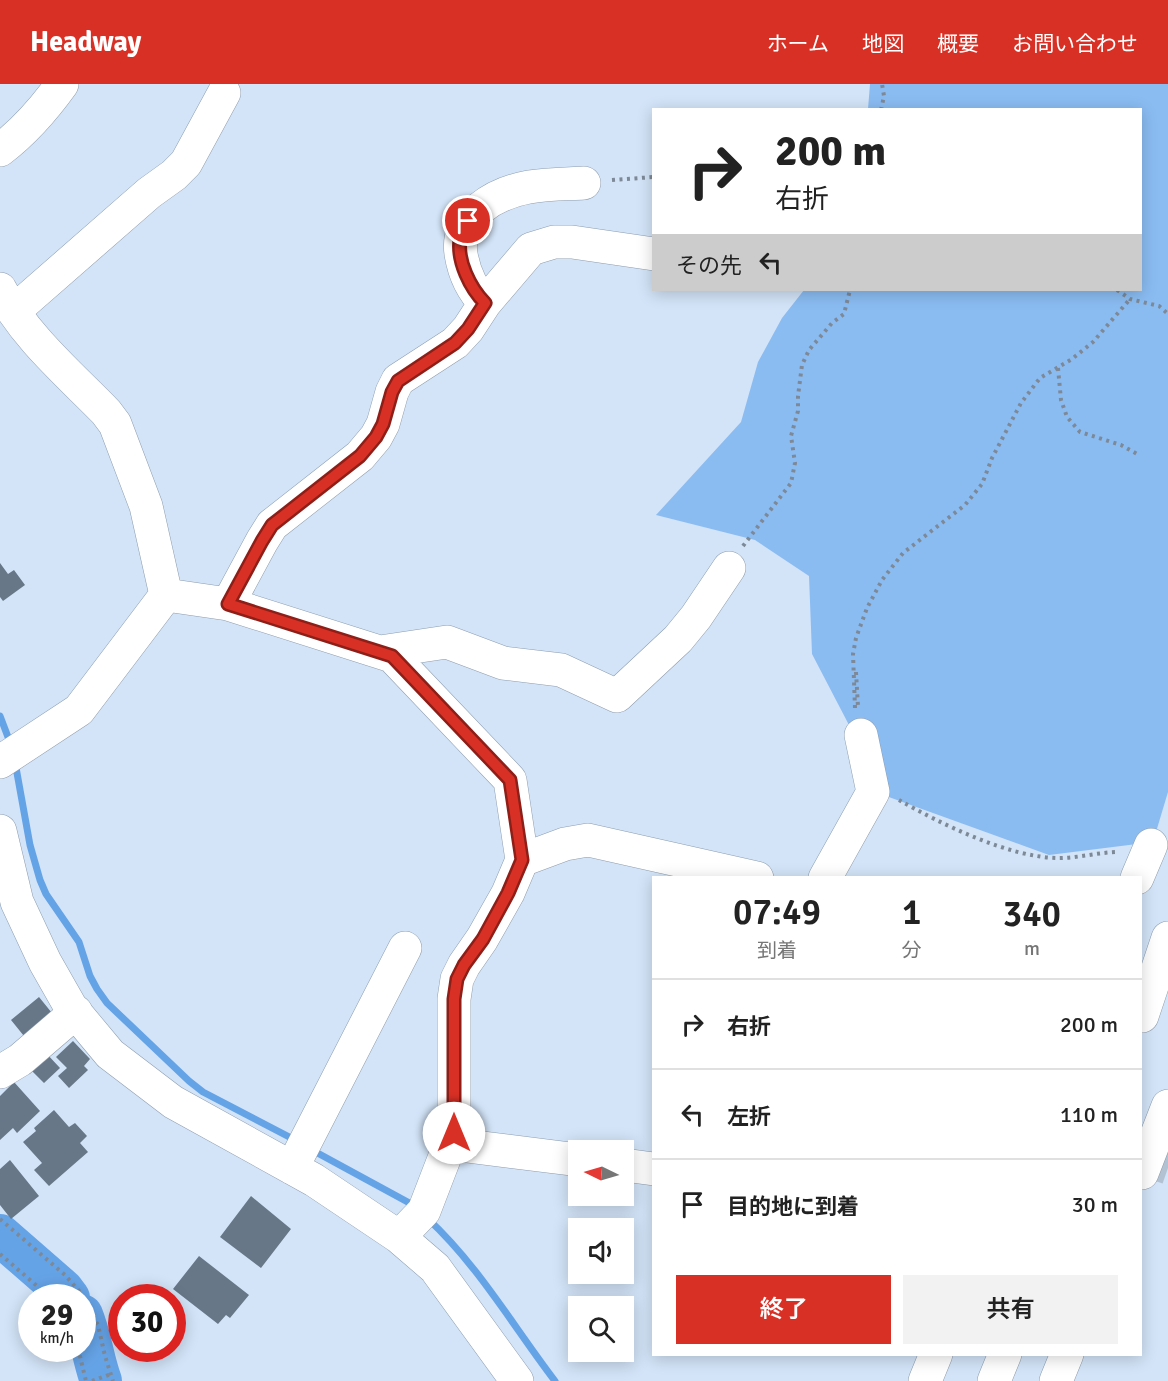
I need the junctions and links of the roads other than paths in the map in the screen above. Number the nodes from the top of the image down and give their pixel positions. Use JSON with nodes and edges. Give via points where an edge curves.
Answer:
{"nodes":[{"id":1,"x":62,"y":84,"type":"edge"},
{"id":2,"x":224,"y":93,"type":"dead end"},
{"id":3,"x":0,"y":150,"type":"edge"},
{"id":4,"x":584,"y":183,"type":"road end"},
{"id":5,"x":652,"y":254,"type":"edge"},
{"id":6,"x":7,"y":300,"type":"edge"},
{"id":7,"x":485,"y":303,"type":"junction"},
{"id":8,"x":729,"y":568,"type":"road end"},
{"id":9,"x":166,"y":595,"type":"junction"},
{"id":10,"x":228,"y":604,"type":"junction"},
{"id":11,"x":380,"y":652,"type":"junction"},
{"id":12,"x":861,"y":735,"type":"road end"},
{"id":13,"x":8,"y":756,"type":"edge"},
{"id":14,"x":0,"y":831,"type":"edge"},
{"id":15,"x":522,"y":860,"type":"junction"},
{"id":16,"x":748,"y":876,"type":"edge"},
{"id":17,"x":826,"y":876,"type":"edge"},
{"id":18,"x":1168,"y":938,"type":"edge"},
{"id":19,"x":405,"y":948,"type":"dead end"},
{"id":20,"x":76,"y":1012,"type":"junction"},
{"id":21,"x":1142,"y":1016,"type":"edge"},
{"id":22,"x":0,"y":1072,"type":"edge"},
{"id":23,"x":1168,"y":1106,"type":"edge"},
{"id":24,"x":451,"y":1144,"type":"junction"},
{"id":25,"x":300,"y":1153,"type":"junction"},
{"id":26,"x":568,"y":1159,"type":"edge"},
{"id":27,"x":634,"y":1166,"type":"edge"},
{"id":28,"x":652,"y":1169,"type":"edge"},
{"id":29,"x":1142,"y":1173,"type":"edge"},
{"id":30,"x":412,"y":1223,"type":"junction"},
{"id":31,"x":935,"y":1356,"type":"edge"},
{"id":32,"x":1004,"y":1356,"type":"edge"},
{"id":33,"x":1066,"y":1356,"type":"edge"},
{"id":34,"x":518,"y":1381,"type":"edge"},
{"id":35,"x":925,"y":1381,"type":"edge"},
{"id":36,"x":994,"y":1381,"type":"edge"},
{"id":37,"x":1056,"y":1381,"type":"edge"}],
"edges":[{"from":1,"to":3,"type":"main road","via":[[22,133]]},
{"from":2,"to":6,"type":"main road","via":[[180,169]]},
{"from":4,"to":7,"type":"main road","via":[[507,192],[480,208],[468,221],[460,237],[462,263],[476,294]]},
{"from":5,"to":7,"type":"main road","via":[[554,242],[531,249]]},
{"from":6,"to":9,"type":"main road","via":[[31,336],[115,424],[146,506]]},
{"from":7,"to":10,"type":"main road","via":[[455,343],[398,381],[383,424],[360,456],[272,525]]},
{"from":8,"to":11,"type":"main road","via":[[678,639],[617,696],[561,670],[503,663],[447,642]]},
{"from":9,"to":10,"type":"main road"},
{"from":9,"to":13,"type":"main road","via":[[80,710]]},
{"from":10,"to":11,"type":"main road"},
{"from":11,"to":15,"type":"main road","via":[[392,656],[510,780]]},
{"from":12,"to":17,"type":"main road","via":[[873,792]]},
{"from":14,"to":20,"type":"main road","via":[[17,902],[45,962]]},
{"from":15,"to":16,"type":"main road","via":[[588,840]]},
{"from":15,"to":24,"type":"main road","via":[[493,921],[457,979]]},
{"from":18,"to":21,"type":"main road"},
{"from":19,"to":25,"type":"main road"},
{"from":20,"to":22,"type":"main road"},
{"from":20,"to":25,"type":"main road","via":[[110,1054],[173,1102]]},
{"from":23,"to":29,"type":"main road"},
{"from":24,"to":26,"type":"main road"},
{"from":24,"to":30,"type":"main road"},
{"from":25,"to":30,"type":"main road","via":[[314,1180]]},
{"from":27,"to":28,"type":"main road"},
{"from":30,"to":34,"type":"main road","via":[[435,1268]]},
{"from":31,"to":35,"type":"main road"},
{"from":32,"to":36,"type":"main road"},
{"from":33,"to":37,"type":"main road"}]}
